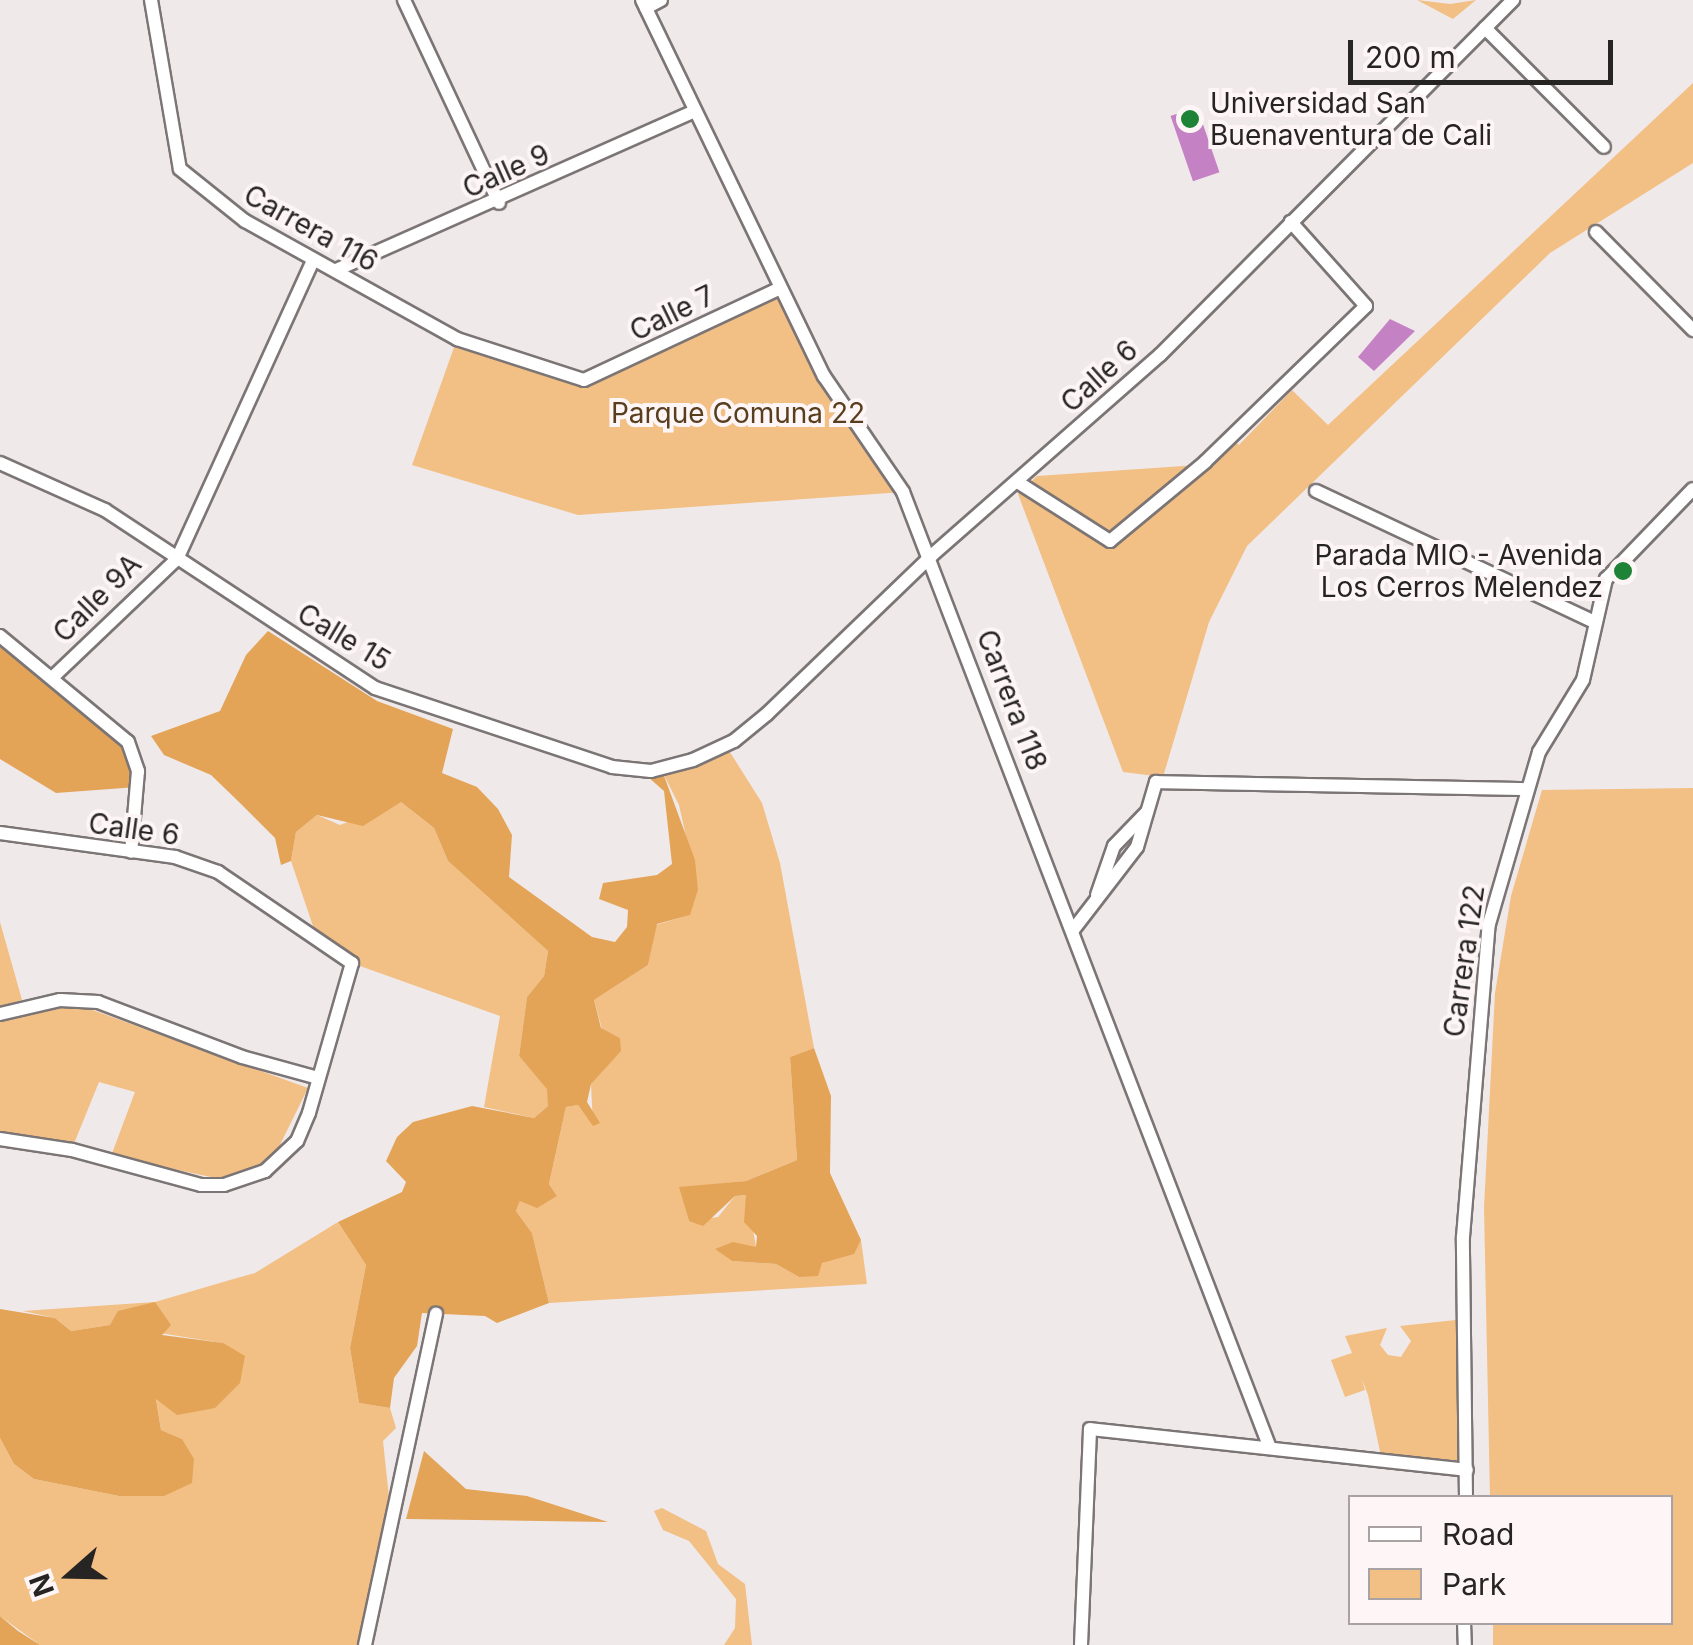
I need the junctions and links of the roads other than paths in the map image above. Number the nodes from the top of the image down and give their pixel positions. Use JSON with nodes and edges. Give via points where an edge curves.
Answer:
{"nodes":[{"id":1,"x":151,"y":0,"type":"edge"},
{"id":2,"x":404,"y":0,"type":"edge"},
{"id":3,"x":661,"y":0,"type":"edge"},
{"id":4,"x":1514,"y":0,"type":"edge"},
{"id":5,"x":644,"y":4,"type":"edge"},
{"id":6,"x":1485,"y":28,"type":"junction"},
{"id":7,"x":694,"y":111,"type":"junction"},
{"id":8,"x":1604,"y":147,"type":"dead end"},
{"id":9,"x":499,"y":203,"type":"junction"},
{"id":10,"x":1292,"y":222,"type":"junction"},
{"id":11,"x":1596,"y":232,"type":"dead end"},
{"id":12,"x":313,"y":260,"type":"junction"},
{"id":13,"x":336,"y":270,"type":"junction"},
{"id":14,"x":780,"y":288,"type":"junction"},
{"id":15,"x":1693,"y":330,"type":"edge"},
{"id":16,"x":584,"y":380,"type":"joint"},
{"id":17,"x":0,"y":463,"type":"edge"},
{"id":18,"x":1018,"y":483,"type":"junction"},
{"id":19,"x":1693,"y":489,"type":"edge"},
{"id":20,"x":1316,"y":490,"type":"dead end"},
{"id":21,"x":930,"y":556,"type":"junction"},
{"id":22,"x":177,"y":559,"type":"junction"},
{"id":23,"x":1594,"y":622,"type":"junction"},
{"id":24,"x":0,"y":636,"type":"edge"},
{"id":25,"x":54,"y":676,"type":"junction"},
{"id":26,"x":693,"y":760,"type":"joint"},
{"id":27,"x":1527,"y":788,"type":"junction"},
{"id":28,"x":0,"y":834,"type":"edge"},
{"id":29,"x":132,"y":852,"type":"junction"},
{"id":30,"x":1073,"y":930,"type":"junction"},
{"id":31,"x":0,"y":1014,"type":"edge"},
{"id":32,"x":318,"y":1078,"type":"junction"},
{"id":33,"x":0,"y":1139,"type":"edge"},
{"id":34,"x":436,"y":1314,"type":"dead end"},
{"id":35,"x":1270,"y":1448,"type":"junction"},
{"id":36,"x":1467,"y":1470,"type":"junction"},
{"id":37,"x":1466,"y":1495,"type":"edge"},
{"id":38,"x":365,"y":1645,"type":"edge"},
{"id":39,"x":1081,"y":1645,"type":"edge"}],
"edges":[{"from":1,"to":12,"type":"street","name":"Carrera 116","via":[[180,169],[212,201]]},
{"from":2,"to":9,"type":"street"},
{"from":3,"to":5,"type":"street"},
{"from":4,"to":6,"type":"street","name":"Calle 6"},
{"from":5,"to":7,"type":"street","name":"Carrera 118"},
{"from":6,"to":8,"type":"street"},
{"from":6,"to":10,"type":"street","name":"Calle 6"},
{"from":7,"to":9,"type":"street","name":"Calle 9"},
{"from":7,"to":14,"type":"street","name":"Carrera 118"},
{"from":9,"to":13,"type":"street","name":"Calle 9"},
{"from":10,"to":18,"type":"street","name":"Calle 6"},
{"from":10,"to":18,"type":"street","via":[[1366,306],[1219,448],[1110,541]]},
{"from":11,"to":15,"type":"street"},
{"from":12,"to":13,"type":"street","name":"Carrera 116"},
{"from":12,"to":22,"type":"street"},
{"from":13,"to":16,"type":"street","name":"Carrera 116","via":[[457,338]]},
{"from":14,"to":16,"type":"street","name":"Calle 7"},
{"from":14,"to":21,"type":"street","name":"Carrera 118","via":[[824,376],[903,492]]},
{"from":17,"to":22,"type":"street","name":"Calle 15","via":[[104,510]]},
{"from":18,"to":21,"type":"street","name":"Calle 6"},
{"from":19,"to":23,"type":"street","name":"Carrera 122","via":[[1606,579]]},
{"from":20,"to":23,"type":"street"},
{"from":21,"to":26,"type":"street","name":"Calle 6","via":[[767,714],[734,741]]},
{"from":21,"to":30,"type":"street","name":"Carrera 118"},
{"from":22,"to":25,"type":"street","name":"Calle 9A"},
{"from":22,"to":26,"type":"street","name":"Calle 15","via":[[375,688],[612,767],[651,771]]},
{"from":23,"to":27,"type":"street","name":"Carrera 122","via":[[1577,699],[1539,752]]},
{"from":24,"to":25,"type":"street"},
{"from":25,"to":29,"type":"street","via":[[128,742],[136,757]]},
{"from":27,"to":30,"type":"street","via":[[1156,782],[1136,847]]},
{"from":27,"to":36,"type":"street","name":"Carrera 122","via":[[1482,967],[1463,1237]]},
{"from":28,"to":29,"type":"street","name":"Calle 6"},
{"from":29,"to":32,"type":"street","name":"Calle 6","via":[[218,872],[352,963]]},
{"from":30,"to":35,"type":"street","name":"Carrera 118"},
{"from":31,"to":32,"type":"street","via":[[60,1000],[98,1002]]},
{"from":32,"to":33,"type":"street","via":[[297,1140],[278,1162],[224,1185]]},
{"from":34,"to":38,"type":"street"},
{"from":35,"to":36,"type":"street"},
{"from":35,"to":39,"type":"street","via":[[1090,1429]]},
{"from":36,"to":37,"type":"street","name":"Carrera 122"}]}
